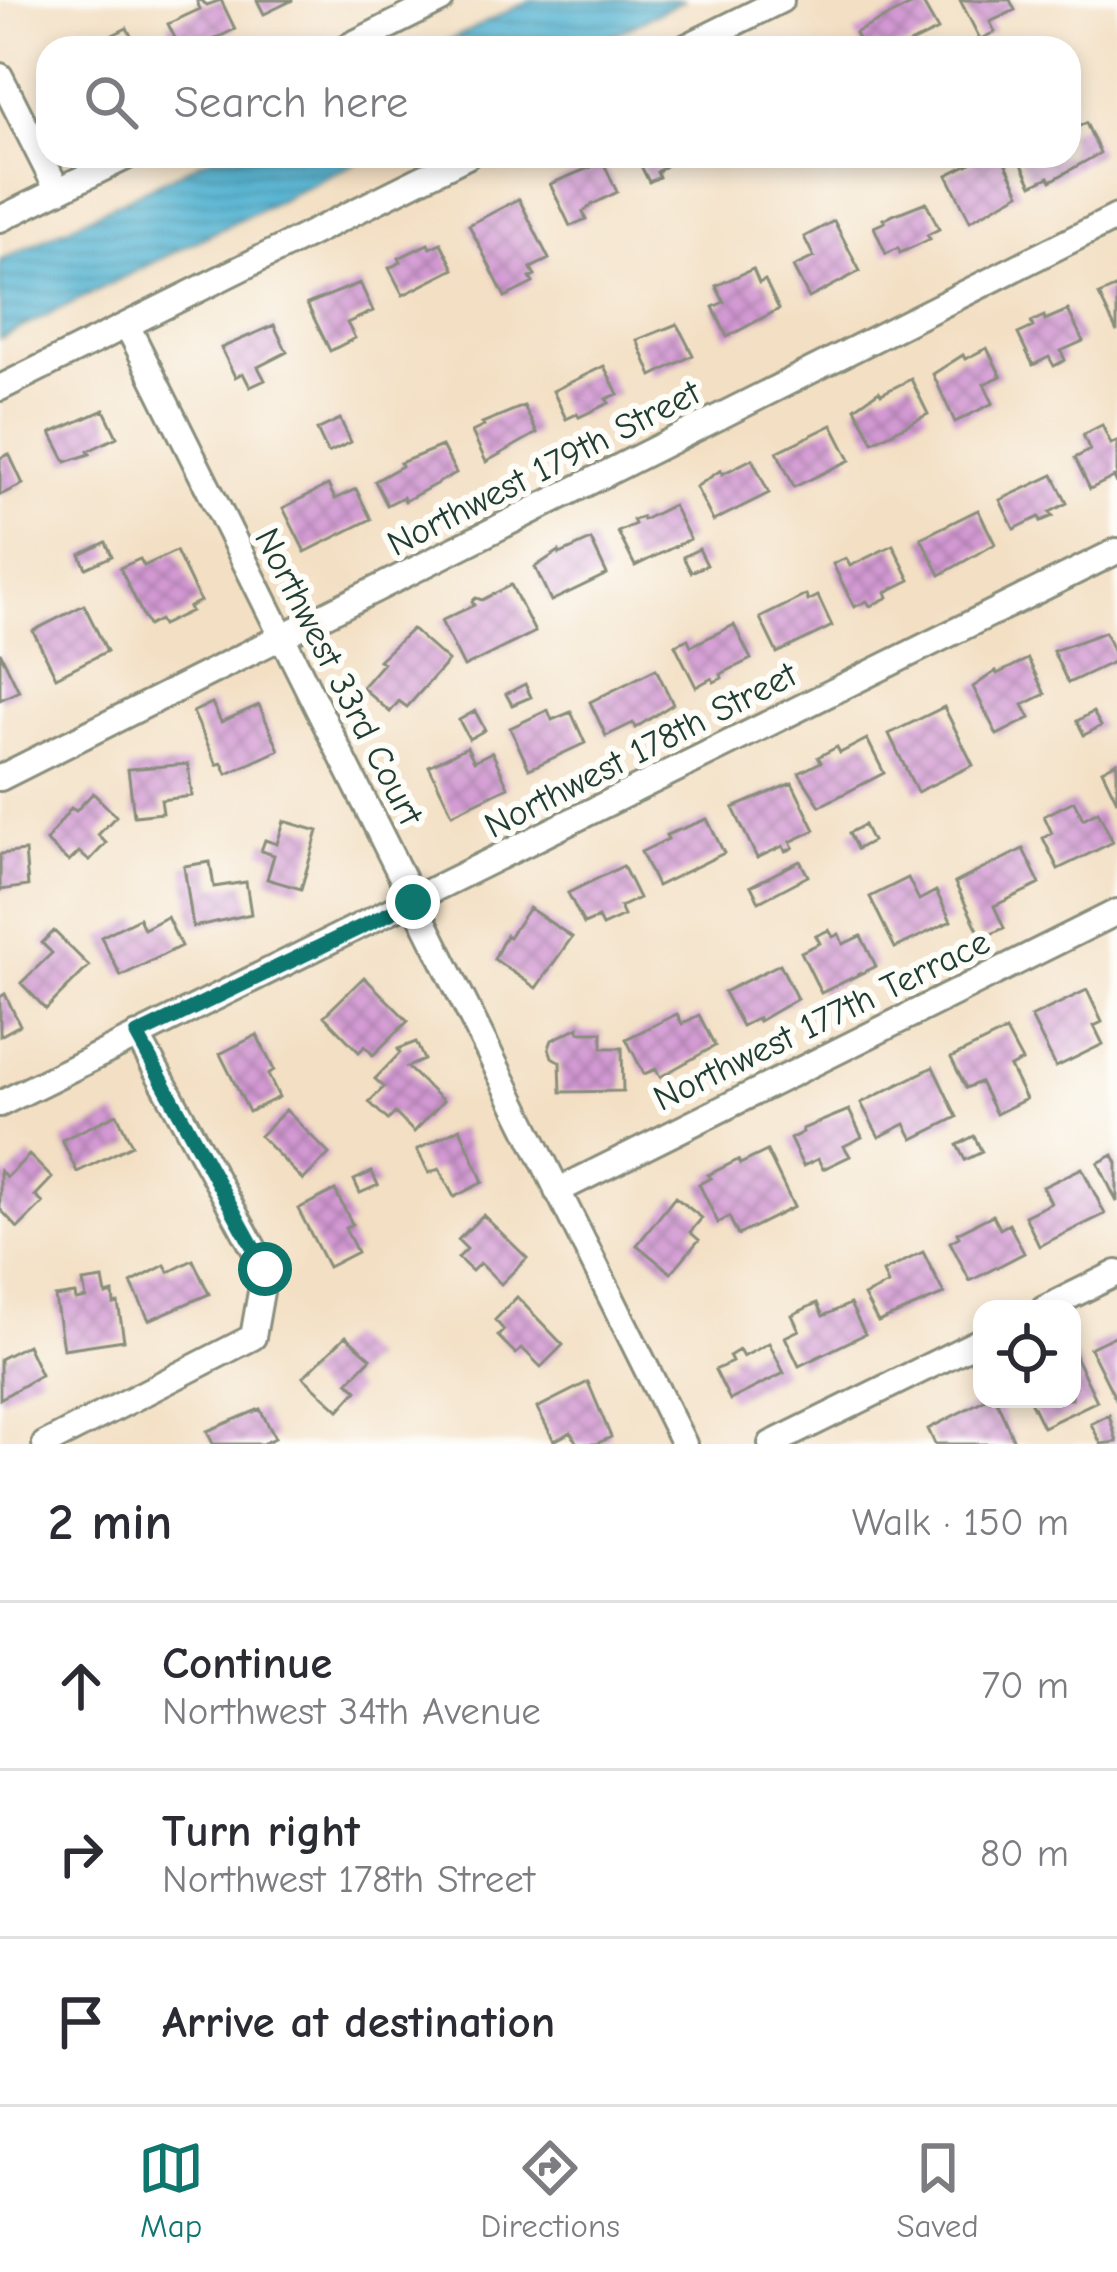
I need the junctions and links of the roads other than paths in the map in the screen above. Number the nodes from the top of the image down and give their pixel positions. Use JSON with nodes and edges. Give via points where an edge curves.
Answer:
{"nodes":[{"id":1,"x":441,"y":0,"type":"edge"},
{"id":2,"x":781,"y":0,"type":"edge"},
{"id":3,"x":369,"y":36,"type":"edge"},
{"id":4,"x":708,"y":36,"type":"edge"},
{"id":5,"x":0,"y":76,"type":"edge"},
{"id":6,"x":36,"y":147,"type":"edge"},
{"id":7,"x":46,"y":168,"type":"edge"},
{"id":8,"x":104,"y":168,"type":"edge"},
{"id":9,"x":443,"y":168,"type":"edge"},
{"id":10,"x":58,"y":191,"type":"junction"},
{"id":11,"x":1117,"y":217,"type":"edge"},
{"id":12,"x":0,"y":219,"type":"edge"},
{"id":13,"x":127,"y":325,"type":"junction"},
{"id":14,"x":0,"y":388,"type":"edge"},
{"id":15,"x":1117,"y":551,"type":"edge"},
{"id":16,"x":281,"y":639,"type":"junction"},
{"id":17,"x":0,"y":778,"type":"edge"},
{"id":18,"x":413,"y":902,"type":"junction"},
{"id":19,"x":1117,"y":911,"type":"edge"},
{"id":20,"x":137,"y":1035,"type":"junction"},
{"id":21,"x":0,"y":1104,"type":"edge"},
{"id":22,"x":556,"y":1191,"type":"junction"},
{"id":23,"x":1117,"y":1273,"type":"edge"},
{"id":24,"x":1062,"y":1300,"type":"edge"},
{"id":25,"x":973,"y":1344,"type":"edge"},
{"id":26,"x":45,"y":1444,"type":"edge"},
{"id":27,"x":684,"y":1444,"type":"edge"},
{"id":28,"x":771,"y":1444,"type":"edge"}],
"edges":[{"from":1,"to":3,"type":"street"},
{"from":2,"to":4,"type":"street"},
{"from":5,"to":6,"type":"street"},
{"from":7,"to":10,"type":"street"},
{"from":8,"to":10,"type":"street"},
{"from":9,"to":13,"type":"street"},
{"from":10,"to":12,"type":"street"},
{"from":11,"to":16,"type":"street","name":"Northwest 179th Street"},
{"from":13,"to":14,"type":"street"},
{"from":13,"to":16,"type":"street","name":"Northwest 33rd Court"},
{"from":15,"to":18,"type":"street","name":"Northwest 178th Street"},
{"from":16,"to":17,"type":"street","name":"Northwest 179th Street"},
{"from":16,"to":18,"type":"street","name":"Northwest 33rd Court"},
{"from":18,"to":20,"type":"street","name":"Northwest 178th Street"},
{"from":18,"to":22,"type":"street","name":"Northwest 33rd Court"},
{"from":19,"to":22,"type":"street","name":"Northwest 177th Terrace"},
{"from":20,"to":21,"type":"street","name":"Northwest 178th Street"},
{"from":20,"to":26,"type":"street","via":[[265,1269],[253,1337]]},
{"from":22,"to":27,"type":"street","name":"Northwest 33rd Court"},
{"from":23,"to":24,"type":"street"},
{"from":25,"to":28,"type":"street"}]}
